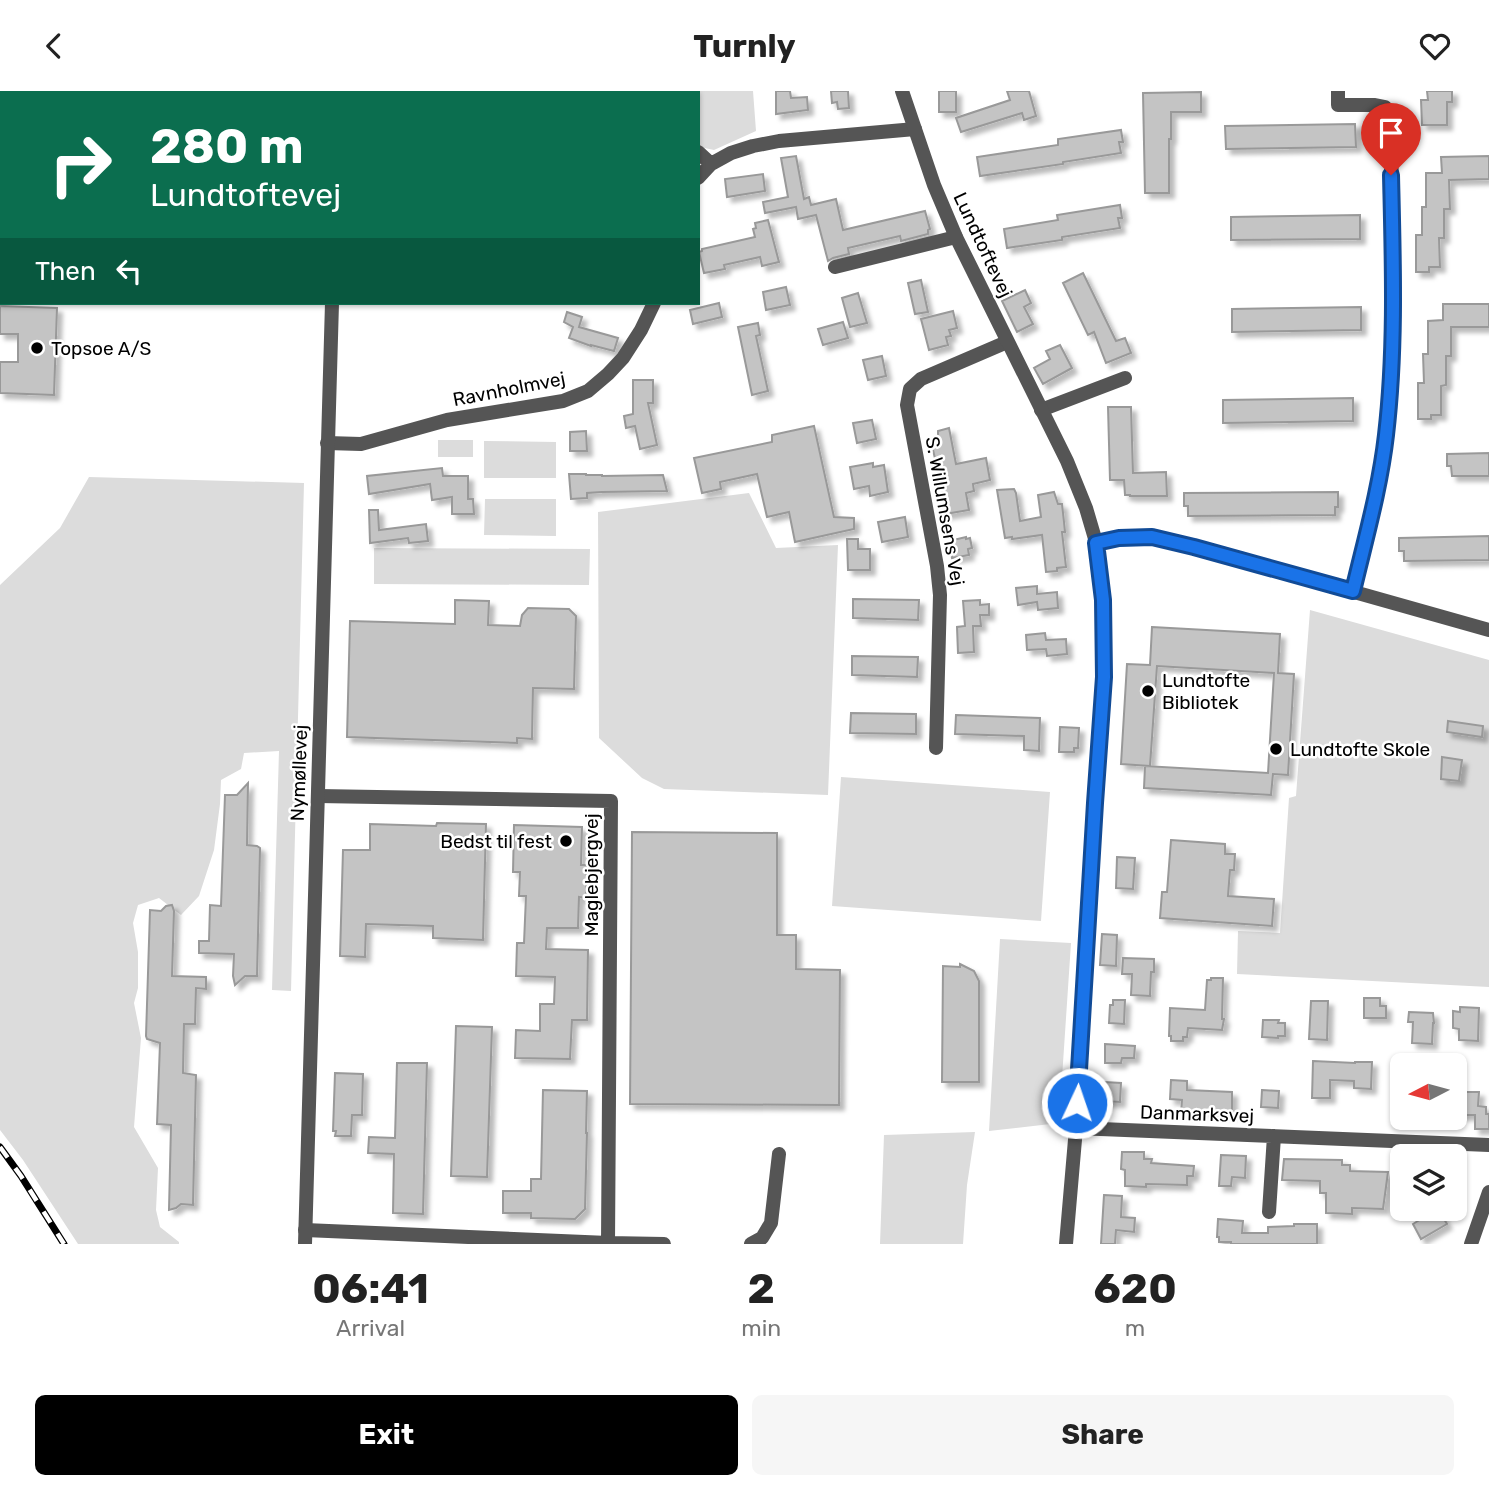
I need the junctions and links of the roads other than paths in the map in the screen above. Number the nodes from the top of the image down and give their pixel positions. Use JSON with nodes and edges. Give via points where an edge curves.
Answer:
{"nodes":[{"id":1,"x":902,"y":91,"type":"edge"},
{"id":2,"x":1338,"y":91,"type":"edge"},
{"id":3,"x":915,"y":129,"type":"junction"},
{"id":4,"x":700,"y":154,"type":"edge"},
{"id":5,"x":711,"y":164,"type":"junction"},
{"id":6,"x":700,"y":176,"type":"edge"},
{"id":7,"x":956,"y":237,"type":"junction"},
{"id":8,"x":835,"y":267,"type":"dead end"},
{"id":9,"x":332,"y":305,"type":"edge"},
{"id":10,"x":653,"y":305,"type":"edge"},
{"id":11,"x":1007,"y":342,"type":"junction"},
{"id":12,"x":1125,"y":378,"type":"dead end"},
{"id":13,"x":1041,"y":410,"type":"junction"},
{"id":14,"x":327,"y":443,"type":"junction"},
{"id":15,"x":1096,"y":543,"type":"junction"},
{"id":16,"x":1353,"y":591,"type":"junction"},
{"id":17,"x":1489,"y":630,"type":"edge"},
{"id":18,"x":936,"y":748,"type":"dead end"},
{"id":19,"x":318,"y":796,"type":"junction"},
{"id":20,"x":1076,"y":1128,"type":"junction"},
{"id":21,"x":1274,"y":1136,"type":"junction"},
{"id":22,"x":1489,"y":1145,"type":"edge"},
{"id":23,"x":779,"y":1154,"type":"dead end"},
{"id":24,"x":1489,"y":1192,"type":"edge"},
{"id":25,"x":1269,"y":1212,"type":"dead end"},
{"id":26,"x":305,"y":1237,"type":"edge"},
{"id":27,"x":608,"y":1243,"type":"edge"},
{"id":28,"x":664,"y":1244,"type":"edge"},
{"id":29,"x":751,"y":1244,"type":"edge"},
{"id":30,"x":1066,"y":1244,"type":"edge"},
{"id":31,"x":1471,"y":1244,"type":"edge"}],
"edges":[{"from":1,"to":3,"type":"street","name":"Lundtoftevej"},
{"from":2,"to":16,"type":"street","via":[[1338,105],[1385,107],[1390,119],[1391,388],[1378,486]]},
{"from":3,"to":5,"type":"street","via":[[779,141],[731,153]]},
{"from":3,"to":7,"type":"street","name":"Lundtoftevej"},
{"from":4,"to":5,"type":"street"},
{"from":5,"to":6,"type":"street"},
{"from":7,"to":8,"type":"street"},
{"from":7,"to":11,"type":"street","name":"Lundtoftevej"},
{"from":9,"to":14,"type":"street","name":"Nymøllevej"},
{"from":10,"to":14,"type":"street","name":"Ravnholmvej","via":[[623,358],[588,391],[563,401],[446,420],[361,444]]},
{"from":11,"to":13,"type":"street","name":"Lundtoftevej"},
{"from":11,"to":18,"type":"street","name":"S. Willumsens Vej","via":[[920,379],[907,405],[940,595]]},
{"from":12,"to":13,"type":"street"},
{"from":13,"to":15,"type":"street","name":"Lundtoftevej","via":[[1076,482]]},
{"from":14,"to":19,"type":"street","name":"Nymøllevej"},
{"from":15,"to":16,"type":"street","via":[[1152,537]]},
{"from":15,"to":20,"type":"street","name":"Lundtoftevej","via":[[1103,600],[1104,677]]},
{"from":16,"to":17,"type":"street"},
{"from":19,"to":26,"type":"street","name":"Nymøllevej"},
{"from":19,"to":27,"type":"street","name":"Maglebjergvej","via":[[611,801]]},
{"from":20,"to":21,"type":"street","name":"Danmarksvej"},
{"from":20,"to":30,"type":"street","name":"Lundtoftevej"},
{"from":21,"to":22,"type":"street","name":"Danmarksvej"},
{"from":21,"to":25,"type":"street","name":"Danmarksvej"},
{"from":23,"to":29,"type":"street","via":[[771,1223],[762,1238]]},
{"from":24,"to":31,"type":"street"},
{"from":26,"to":27,"type":"street"},
{"from":27,"to":28,"type":"street"}]}
